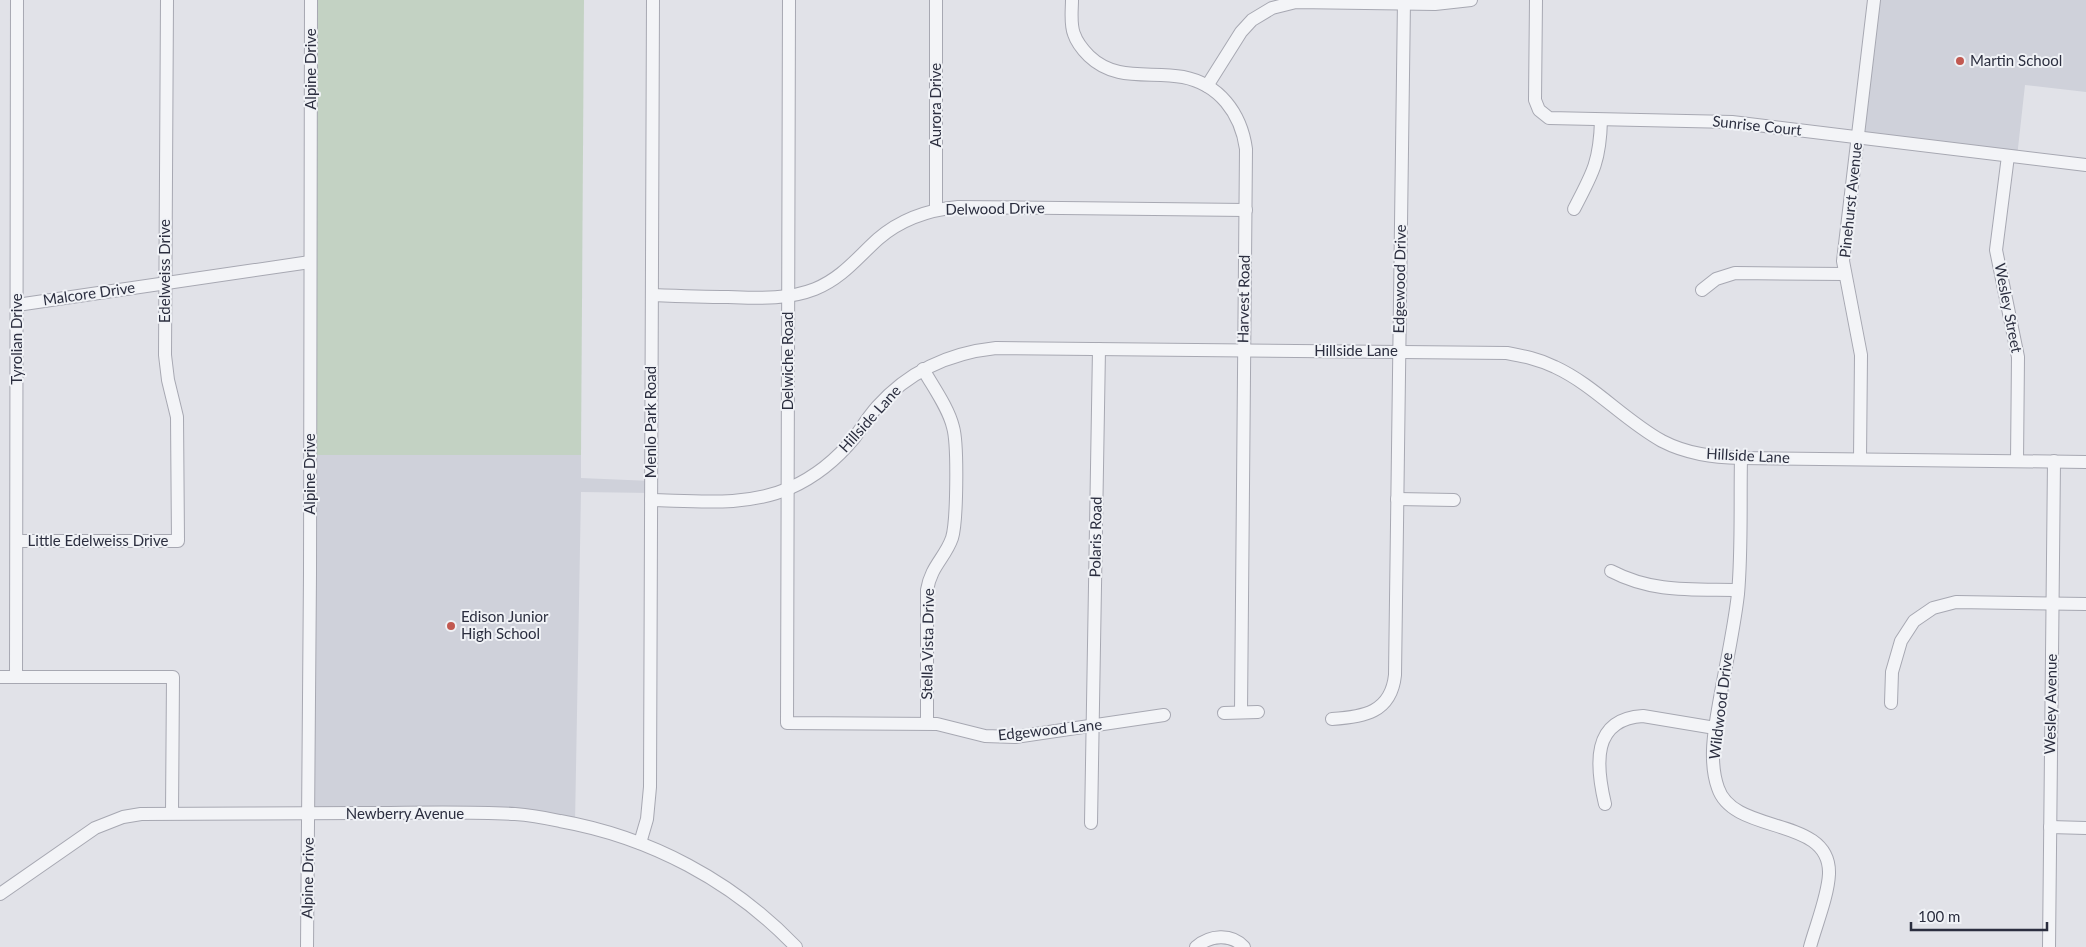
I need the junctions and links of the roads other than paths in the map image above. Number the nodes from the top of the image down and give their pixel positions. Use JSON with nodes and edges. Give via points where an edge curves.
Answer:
{"nodes":[{"id":1,"x":17,"y":0,"type":"edge"},
{"id":2,"x":167,"y":0,"type":"edge"},
{"id":3,"x":311,"y":0,"type":"edge"},
{"id":4,"x":652,"y":0,"type":"edge"},
{"id":5,"x":789,"y":0,"type":"edge"},
{"id":6,"x":936,"y":0,"type":"edge"},
{"id":7,"x":1072,"y":0,"type":"edge"},
{"id":8,"x":1471,"y":0,"type":"edge"},
{"id":9,"x":1536,"y":0,"type":"edge"},
{"id":10,"x":1874,"y":0,"type":"edge"},
{"id":11,"x":1404,"y":2,"type":"edge"},
{"id":12,"x":1208,"y":86,"type":"junction"},
{"id":13,"x":1601,"y":120,"type":"junction"},
{"id":14,"x":1857,"y":137,"type":"junction"},
{"id":15,"x":2008,"y":156,"type":"junction"},
{"id":16,"x":2086,"y":165,"type":"edge"},
{"id":17,"x":1574,"y":208,"type":"dead end"},
{"id":18,"x":936,"y":209,"type":"junction"},
{"id":19,"x":1246,"y":210,"type":"junction"},
{"id":20,"x":310,"y":262,"type":"junction"},
{"id":21,"x":1845,"y":274,"type":"junction"},
{"id":22,"x":165,"y":283,"type":"junction"},
{"id":23,"x":1702,"y":290,"type":"dead end"},
{"id":24,"x":652,"y":295,"type":"junction"},
{"id":25,"x":789,"y":296,"type":"junction"},
{"id":26,"x":16,"y":305,"type":"junction"},
{"id":27,"x":1099,"y":349,"type":"junction"},
{"id":28,"x":1244,"y":350,"type":"junction"},
{"id":29,"x":1399,"y":352,"type":"junction"},
{"id":30,"x":923,"y":369,"type":"junction"},
{"id":31,"x":1740,"y":458,"type":"junction"},
{"id":32,"x":1860,"y":459,"type":"junction"},
{"id":33,"x":2017,"y":461,"type":"junction"},
{"id":34,"x":2054,"y":462,"type":"junction"},
{"id":35,"x":2086,"y":462,"type":"edge"},
{"id":36,"x":788,"y":489,"type":"junction"},
{"id":37,"x":1397,"y":499,"type":"junction"},
{"id":38,"x":651,"y":500,"type":"junction"},
{"id":39,"x":1454,"y":500,"type":"dead end"},
{"id":40,"x":17,"y":541,"type":"junction"},
{"id":41,"x":178,"y":541,"type":"joint"},
{"id":42,"x":1611,"y":571,"type":"dead end"},
{"id":43,"x":1738,"y":590,"type":"junction"},
{"id":44,"x":2052,"y":603,"type":"junction"},
{"id":45,"x":2086,"y":604,"type":"edge"},
{"id":46,"x":0,"y":677,"type":"edge"},
{"id":47,"x":16,"y":677,"type":"junction"},
{"id":48,"x":1891,"y":703,"type":"dead end"},
{"id":49,"x":1241,"y":712,"type":"junction"},
{"id":50,"x":1258,"y":712,"type":"dead end"},
{"id":51,"x":1224,"y":713,"type":"dead end"},
{"id":52,"x":1164,"y":715,"type":"dead end"},
{"id":53,"x":1332,"y":719,"type":"dead end"},
{"id":54,"x":787,"y":723,"type":"joint"},
{"id":55,"x":927,"y":723,"type":"junction"},
{"id":56,"x":1093,"y":725,"type":"junction"},
{"id":57,"x":1715,"y":728,"type":"junction"},
{"id":58,"x":1605,"y":804,"type":"dead end"},
{"id":59,"x":172,"y":813,"type":"junction"},
{"id":60,"x":308,"y":814,"type":"junction"},
{"id":61,"x":1091,"y":823,"type":"dead end"},
{"id":62,"x":2050,"y":828,"type":"junction"},
{"id":63,"x":2086,"y":828,"type":"edge"},
{"id":64,"x":640,"y":843,"type":"junction"},
{"id":65,"x":0,"y":894,"type":"edge"},
{"id":66,"x":307,"y":947,"type":"edge"},
{"id":67,"x":796,"y":947,"type":"edge"},
{"id":68,"x":1196,"y":947,"type":"edge"},
{"id":69,"x":1244,"y":947,"type":"edge"},
{"id":70,"x":1810,"y":947,"type":"edge"},
{"id":71,"x":2049,"y":947,"type":"edge"}],
"edges":[{"from":1,"to":26,"type":"street","name":"Tyrolian Drive"},
{"from":2,"to":22,"type":"street","name":"Edelweiss Drive"},
{"from":3,"to":20,"type":"street","name":"Alpine Drive"},
{"from":4,"to":24,"type":"street","name":"Menlo Park Road"},
{"from":5,"to":25,"type":"street","name":"Delwiche Road"},
{"from":6,"to":18,"type":"street","name":"Aurora Drive"},
{"from":7,"to":12,"type":"street","name":"Harvest Road","via":[[1073,32],[1080,48],[1094,62],[1126,75],[1182,77]]},
{"from":8,"to":11,"type":"street","via":[[1435,4]]},
{"from":9,"to":13,"type":"street","name":"Sunrise Court","via":[[1535,100],[1539,110],[1555,119]]},
{"from":10,"to":14,"type":"street","name":"Pinehurst Avenue"},
{"from":11,"to":12,"type":"street","via":[[1296,2],[1272,8],[1252,20],[1241,32]]},
{"from":11,"to":29,"type":"street","name":"Edgewood Drive"},
{"from":12,"to":19,"type":"street","name":"Harvest Road","via":[[1229,104],[1241,125],[1246,148]]},
{"from":13,"to":14,"type":"street","name":"Sunrise Court","via":[[1732,122]]},
{"from":13,"to":17,"type":"street","via":[[1597,163]]},
{"from":14,"to":15,"type":"street","name":"Sunrise Court"},
{"from":14,"to":21,"type":"street","name":"Pinehurst Avenue","via":[[1843,260]]},
{"from":15,"to":16,"type":"street","name":"Sunrise Court"},
{"from":15,"to":33,"type":"street","name":"Wesley Street","via":[[1996,250],[2018,357]]},
{"from":18,"to":19,"type":"street","name":"Delwood Drive"},
{"from":18,"to":25,"type":"street","name":"Delwood Drive","via":[[916,215],[888,231],[855,263],[829,282]]},
{"from":19,"to":28,"type":"street","name":"Harvest Road"},
{"from":20,"to":22,"type":"street","name":"Malcore Drive"},
{"from":20,"to":60,"type":"street","name":"Alpine Drive"},
{"from":21,"to":23,"type":"street","via":[[1736,273],[1716,279]]},
{"from":21,"to":32,"type":"street","name":"Pinehurst Avenue","via":[[1861,355]]},
{"from":22,"to":26,"type":"street","name":"Malcore Drive"},
{"from":22,"to":41,"type":"street","name":"Edelweiss Drive","via":[[165,366],[177,417]]},
{"from":24,"to":25,"type":"street","name":"Delwood Drive"},
{"from":24,"to":38,"type":"street","name":"Menlo Park Road"},
{"from":25,"to":36,"type":"street","name":"Delwiche Road"},
{"from":26,"to":40,"type":"street","name":"Tyrolian Drive"},
{"from":27,"to":28,"type":"street","name":"Hillside Lane"},
{"from":27,"to":30,"type":"street","name":"Hillside Lane","via":[[996,348],[952,356]]},
{"from":27,"to":56,"type":"street","name":"Polaris Road"},
{"from":28,"to":29,"type":"street","name":"Hillside Lane"},
{"from":28,"to":49,"type":"street","name":"Harvest Road"},
{"from":29,"to":31,"type":"street","name":"Hillside Lane","via":[[1506,353],[1538,360],[1570,375],[1663,441],[1696,453]]},
{"from":29,"to":37,"type":"street","name":"Edgewood Drive"},
{"from":30,"to":36,"type":"street","name":"Hillside Lane","via":[[889,394],[832,461]]},
{"from":30,"to":55,"type":"street","name":"Stella Vista Drive","via":[[950,418],[955,437],[954,532],[947,550],[932,571],[927,590]]},
{"from":31,"to":32,"type":"street","name":"Hillside Lane"},
{"from":31,"to":43,"type":"street","name":"Wildwood Drive"},
{"from":32,"to":33,"type":"street","name":"Hillside Lane"},
{"from":33,"to":34,"type":"street","name":"Hillside Lane"},
{"from":34,"to":35,"type":"street","name":"Hillside Lane"},
{"from":34,"to":44,"type":"street","name":"Wesley Avenue"},
{"from":36,"to":38,"type":"street","name":"Hillside Lane","via":[[728,502]]},
{"from":36,"to":54,"type":"street","name":"Delwiche Road"},
{"from":37,"to":39,"type":"street"},
{"from":37,"to":53,"type":"street","name":"Edgewood Drive","via":[[1395,676],[1392,690],[1368,715]]},
{"from":38,"to":64,"type":"street","name":"Menlo Park Road","via":[[650,788],[647,819]]},
{"from":40,"to":41,"type":"street","name":"Little Edelweiss Drive"},
{"from":40,"to":47,"type":"street","name":"Tyrolian Drive"},
{"from":42,"to":43,"type":"street","via":[[1656,588]]},
{"from":43,"to":57,"type":"street","name":"Wildwood Drive"},
{"from":44,"to":45,"type":"street"},
{"from":44,"to":48,"type":"street","via":[[1944,604],[1933,608],[1914,621],[1901,641],[1892,672]]},
{"from":44,"to":62,"type":"street","name":"Wesley Avenue"},
{"from":46,"to":47,"type":"street"},
{"from":47,"to":59,"type":"street","via":[[172,677]]},
{"from":49,"to":50,"type":"street"},
{"from":49,"to":51,"type":"street"},
{"from":52,"to":56,"type":"street","name":"Edgewood Lane"},
{"from":54,"to":55,"type":"street","name":"Edgewood Lane"},
{"from":55,"to":56,"type":"street","name":"Edgewood Lane","via":[[1000,737]]},
{"from":56,"to":61,"type":"street","name":"Polaris Road"},
{"from":57,"to":58,"type":"street","via":[[1643,716],[1618,723],[1606,736],[1600,752],[1598,775]]},
{"from":57,"to":70,"type":"street","name":"Wildwood Drive","via":[[1713,771],[1718,790],[1728,804],[1746,815],[1808,837],[1822,850],[1827,860],[1828,883]]},
{"from":59,"to":60,"type":"street","name":"Newberry Avenue"},
{"from":59,"to":65,"type":"street","name":"Newberry Avenue","via":[[123,817],[95,828]]},
{"from":60,"to":64,"type":"street","name":"Newberry Avenue","via":[[517,814],[582,825]]},
{"from":60,"to":66,"type":"street","name":"Alpine Drive"},
{"from":62,"to":63,"type":"street"},
{"from":62,"to":71,"type":"street","name":"Wesley Avenue"},
{"from":64,"to":67,"type":"street","name":"Newberry Avenue","via":[[689,865],[722,885],[763,916]]},
{"from":68,"to":69,"type":"street","via":[[1209,939],[1223,937]]}]}
